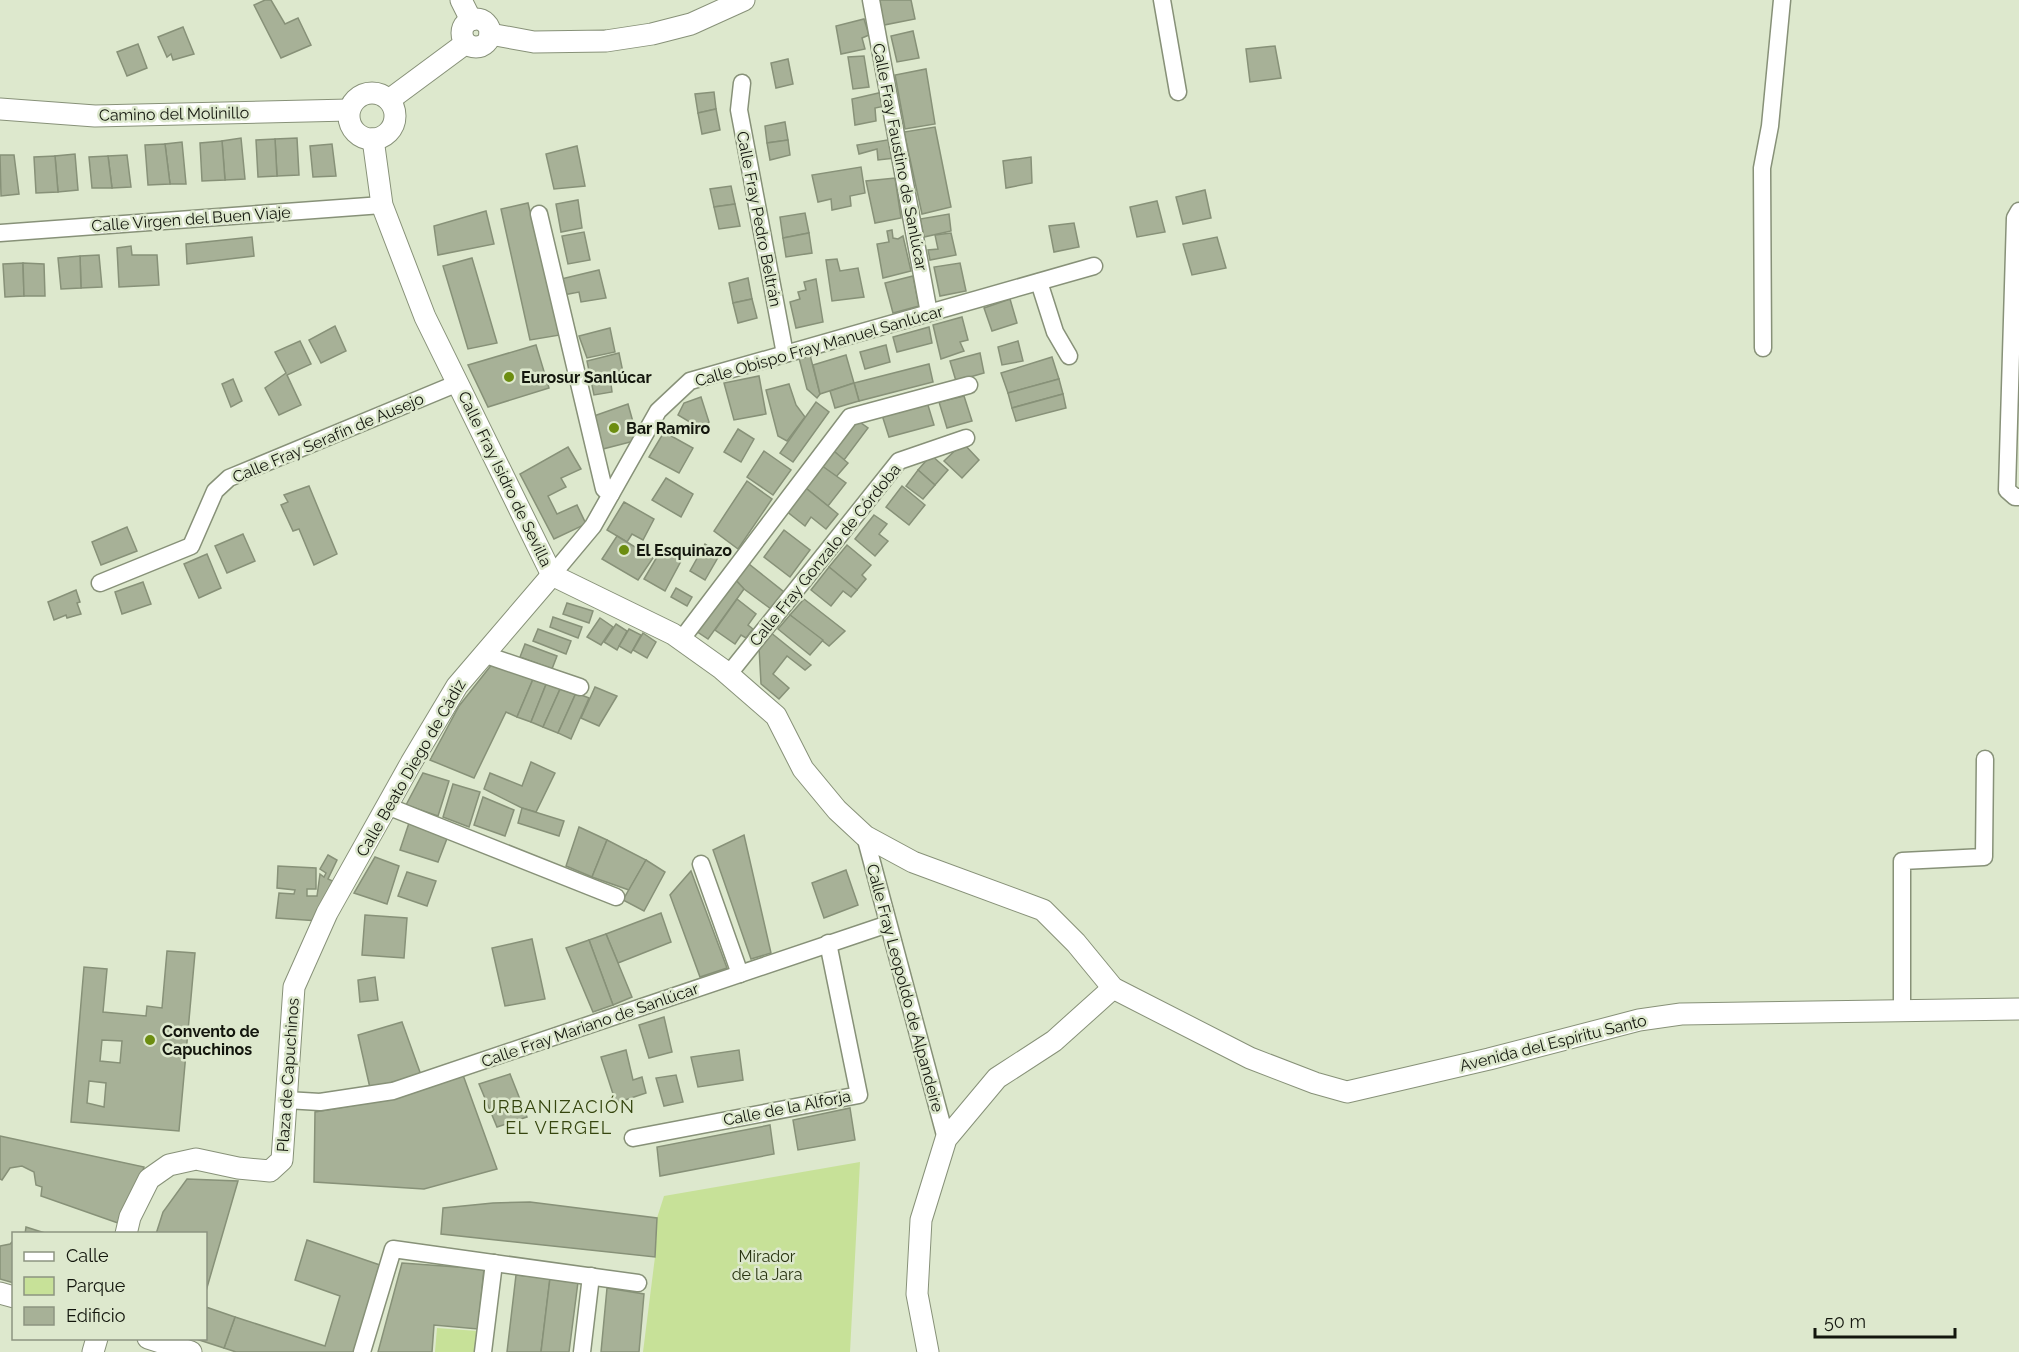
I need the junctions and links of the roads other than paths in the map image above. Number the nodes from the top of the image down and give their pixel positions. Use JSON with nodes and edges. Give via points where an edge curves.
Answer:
{"nodes":[{"id":1,"x":461,"y":0,"type":"edge"},
{"id":2,"x":744,"y":0,"type":"edge"},
{"id":3,"x":871,"y":0,"type":"edge"},
{"id":4,"x":1162,"y":0,"type":"edge"},
{"id":5,"x":1782,"y":0,"type":"edge"},
{"id":6,"x":471,"y":20,"type":"junction"},
{"id":7,"x":490,"y":34,"type":"junction"},
{"id":8,"x":466,"y":43,"type":"junction"},
{"id":9,"x":742,"y":83,"type":"dead end"},
{"id":10,"x":1178,"y":92,"type":"dead end"},
{"id":11,"x":389,"y":100,"type":"junction"},
{"id":12,"x":0,"y":109,"type":"edge"},
{"id":13,"x":349,"y":110,"type":"junction"},
{"id":14,"x":373,"y":139,"type":"junction"},
{"id":15,"x":382,"y":205,"type":"junction"},
{"id":16,"x":2019,"y":211,"type":"edge"},
{"id":17,"x":539,"y":214,"type":"dead end"},
{"id":18,"x":0,"y":233,"type":"edge"},
{"id":19,"x":1094,"y":266,"type":"dead end"},
{"id":20,"x":1038,"y":282,"type":"junction"},
{"id":21,"x":929,"y":313,"type":"junction"},
{"id":22,"x":1763,"y":348,"type":"dead end"},
{"id":23,"x":785,"y":354,"type":"junction"},
{"id":24,"x":1069,"y":356,"type":"dead end"},
{"id":25,"x":458,"y":383,"type":"junction"},
{"id":26,"x":969,"y":385,"type":"dead end"},
{"id":27,"x":966,"y":438,"type":"dead end"},
{"id":28,"x":611,"y":494,"type":"junction"},
{"id":29,"x":2019,"y":497,"type":"edge"},
{"id":30,"x":552,"y":575,"type":"junction"},
{"id":31,"x":100,"y":583,"type":"dead end"},
{"id":32,"x":681,"y":640,"type":"junction"},
{"id":33,"x":483,"y":654,"type":"junction"},
{"id":34,"x":728,"y":675,"type":"junction"},
{"id":35,"x":580,"y":687,"type":"dead end"},
{"id":36,"x":1985,"y":759,"type":"dead end"},
{"id":37,"x":387,"y":806,"type":"junction"},
{"id":38,"x":865,"y":836,"type":"junction"},
{"id":39,"x":700,"y":864,"type":"dead end"},
{"id":40,"x":616,"y":897,"type":"dead end"},
{"id":41,"x":327,"y":914,"type":"joint"},
{"id":42,"x":888,"y":924,"type":"junction"},
{"id":43,"x":828,"y":943,"type":"junction"},
{"id":44,"x":740,"y":974,"type":"junction"},
{"id":45,"x":1113,"y":988,"type":"junction"},
{"id":46,"x":2019,"y":1009,"type":"edge"},
{"id":47,"x":1902,"y":1010,"type":"junction"},
{"id":48,"x":286,"y":1100,"type":"junction"},
{"id":49,"x":633,"y":1137,"type":"dead end"},
{"id":50,"x":946,"y":1140,"type":"junction"},
{"id":51,"x":126,"y":1232,"type":"edge"},
{"id":52,"x":494,"y":1263,"type":"junction"},
{"id":53,"x":591,"y":1276,"type":"junction"},
{"id":54,"x":638,"y":1282,"type":"dead end"},
{"id":55,"x":154,"y":1340,"type":"edge"},
{"id":56,"x":191,"y":1352,"type":"edge"},
{"id":57,"x":362,"y":1352,"type":"edge"},
{"id":58,"x":483,"y":1352,"type":"edge"},
{"id":59,"x":582,"y":1352,"type":"edge"},
{"id":60,"x":928,"y":1352,"type":"edge"}],
"edges":[{"from":1,"to":6,"type":"street"},
{"from":2,"to":7,"type":"street","via":[[691,24],[606,41],[534,42]]},
{"from":3,"to":21,"type":"street","name":"Calle Fray Faustino de Sanlúcar"},
{"from":4,"to":10,"type":"street"},
{"from":5,"to":22,"type":"street","via":[[1762,168]]},
{"from":6,"to":7,"type":"street","via":[[482,21]]},
{"from":6,"to":8,"type":"street","via":[[462,33]]},
{"from":7,"to":8,"type":"street","via":[[486,44],[476,48]]},
{"from":8,"to":11,"type":"street"},
{"from":9,"to":23,"type":"street","name":"Calle Fray Pedro Beltrán","via":[[739,110]]},
{"from":11,"to":13,"type":"street","via":[[366,93],[355,99]]},
{"from":11,"to":14,"type":"street","via":[[395,114],[392,128]]},
{"from":12,"to":13,"type":"street","name":"Camino del Molinillo","via":[[95,117]]},
{"from":13,"to":14,"type":"street","via":[[354,131]]},
{"from":14,"to":15,"type":"street","name":"Calle Fray Isidro de Sevilla"},
{"from":15,"to":18,"type":"street","name":"Calle Virgen del Buen Viaje"},
{"from":15,"to":25,"type":"street","name":"Calle Fray Isidro de Sevilla","via":[[425,317]]},
{"from":16,"to":29,"type":"street","via":[[2015,218],[2007,490]]},
{"from":17,"to":28,"type":"street","via":[[604,489]]},
{"from":19,"to":20,"type":"street","name":"Calle Obispo Fray Manuel Sanlúcar"},
{"from":20,"to":21,"type":"street","name":"Calle Obispo Fray Manuel Sanlúcar"},
{"from":20,"to":24,"type":"street","via":[[1055,332]]},
{"from":21,"to":23,"type":"street","name":"Calle Obispo Fray Manuel Sanlúcar"},
{"from":23,"to":28,"type":"street","name":"Calle Obispo Fray Manuel Sanlúcar","via":[[690,381],[658,411]]},
{"from":25,"to":30,"type":"street","name":"Calle Fray Isidro de Sevilla"},
{"from":25,"to":31,"type":"street","name":"Calle Fray Serafín de Ausejo","via":[[229,478],[215,491],[191,546]]},
{"from":26,"to":32,"type":"street","via":[[850,417]]},
{"from":27,"to":34,"type":"street","name":"Calle Fray Gonzalo de Córdoba","via":[[899,461]]},
{"from":28,"to":30,"type":"street","name":"Calle Obispo Fray Manuel Sanlúcar","via":[[593,526]]},
{"from":30,"to":32,"type":"street","name":"Calle Fray Isidro de Sevilla"},
{"from":30,"to":33,"type":"street","name":"Calle Beato Diego de Cádiz"},
{"from":32,"to":34,"type":"street","name":"Calle Fray Isidro de Sevilla"},
{"from":33,"to":35,"type":"street"},
{"from":33,"to":37,"type":"street","name":"Calle Beato Diego de Cádiz","via":[[457,686]]},
{"from":34,"to":38,"type":"street","name":"Calle Fray Isidro de Sevilla","via":[[776,716],[803,769]]},
{"from":36,"to":47,"type":"street","via":[[1984,857],[1902,861]]},
{"from":37,"to":40,"type":"street"},
{"from":37,"to":41,"type":"street","name":"Calle Beato Diego de Cádiz"},
{"from":38,"to":42,"type":"street","name":"Calle Fray Leopoldo de Alpandeire"},
{"from":38,"to":45,"type":"street","name":"Calle Fray Isidro de Sevilla","via":[[913,862],[1043,910]]},
{"from":39,"to":44,"type":"street"},
{"from":41,"to":48,"type":"street","name":"Plaza de Capuchinos","via":[[294,987]]},
{"from":42,"to":43,"type":"street","name":"Calle Fray Mariano de Sanlúcar"},
{"from":42,"to":50,"type":"street","name":"Calle Fray Leopoldo de Alpandeire"},
{"from":43,"to":44,"type":"street","name":"Calle Fray Mariano de Sanlúcar"},
{"from":43,"to":49,"type":"street","name":"Calle de la Alforja","via":[[858,1095]]},
{"from":44,"to":48,"type":"street","name":"Calle Fray Mariano de Sanlúcar","via":[[393,1091],[320,1102]]},
{"from":45,"to":47,"type":"street","name":"Avenida del Espíritu Santo","via":[[1250,1058],[1347,1092],[1639,1020],[1681,1014]]},
{"from":45,"to":50,"type":"street","via":[[1054,1041],[997,1078]]},
{"from":46,"to":47,"type":"street","name":"Avenida del Espíritu Santo"},
{"from":48,"to":51,"type":"street","name":"Plaza de Capuchinos","via":[[282,1160],[270,1171],[196,1159],[169,1165],[149,1179]]},
{"from":50,"to":60,"type":"street","via":[[921,1220],[917,1294]]},
{"from":52,"to":53,"type":"street"},
{"from":52,"to":57,"type":"street","via":[[393,1249]]},
{"from":52,"to":58,"type":"street"},
{"from":53,"to":54,"type":"street"},
{"from":53,"to":59,"type":"street"},
{"from":55,"to":56,"type":"street"}]}
